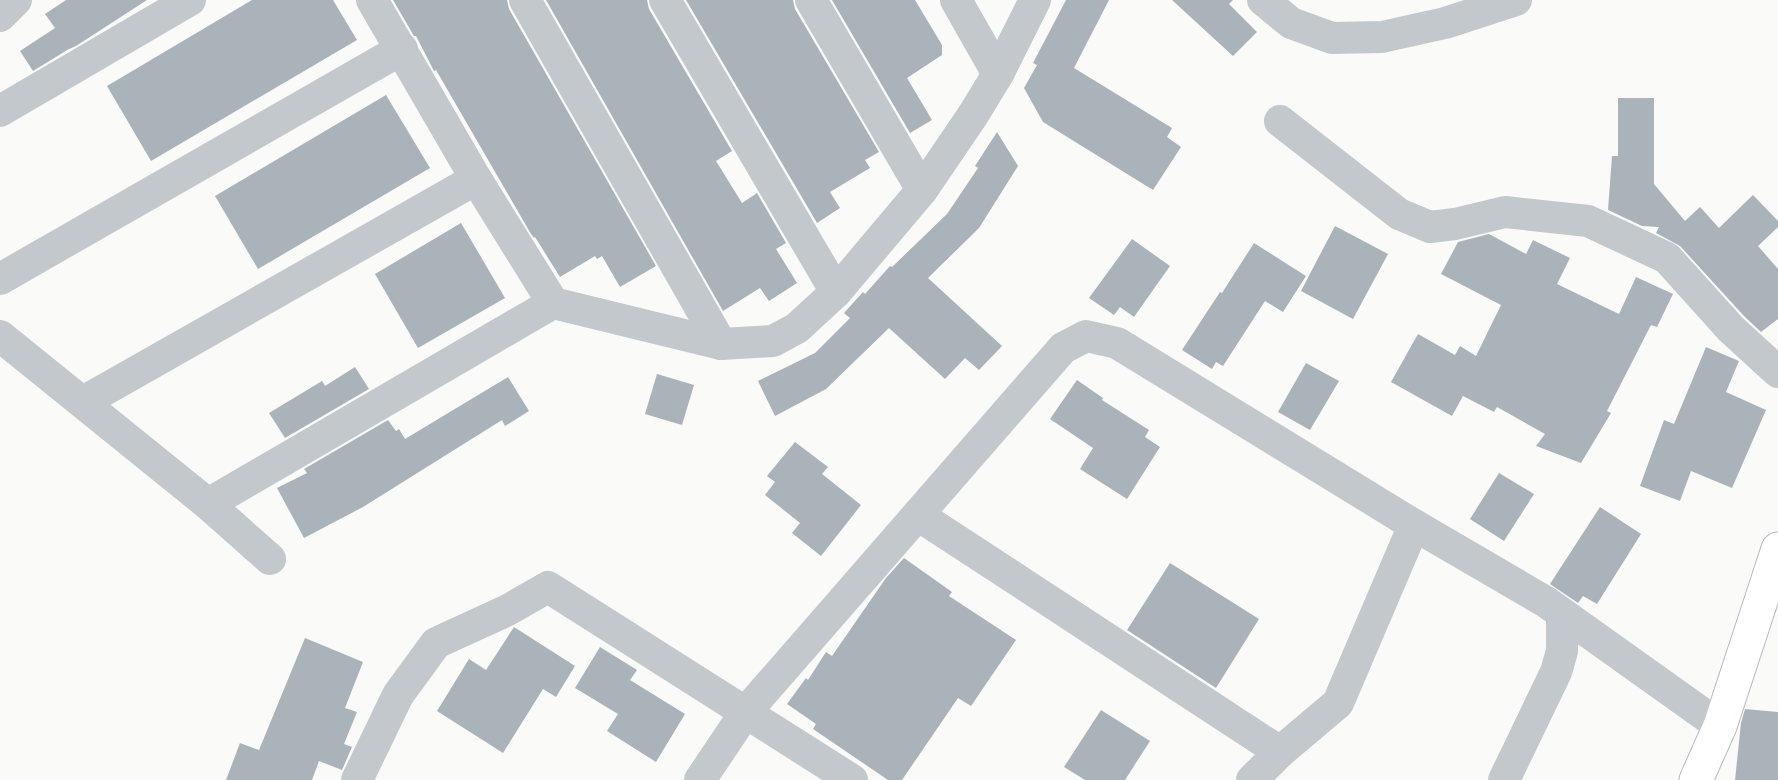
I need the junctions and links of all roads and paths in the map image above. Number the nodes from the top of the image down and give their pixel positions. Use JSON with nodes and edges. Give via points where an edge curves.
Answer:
{"nodes":[{"id":1,"x":16,"y":0,"type":"edge"},
{"id":2,"x":190,"y":0,"type":"edge"},
{"id":3,"x":372,"y":0,"type":"edge"},
{"id":4,"x":525,"y":0,"type":"edge"},
{"id":5,"x":665,"y":0,"type":"edge"},
{"id":6,"x":811,"y":0,"type":"edge"},
{"id":7,"x":956,"y":0,"type":"edge"},
{"id":8,"x":1035,"y":0,"type":"edge"},
{"id":9,"x":1263,"y":0,"type":"edge"},
{"id":10,"x":1516,"y":0,"type":"edge"},
{"id":11,"x":0,"y":16,"type":"edge"},
{"id":12,"x":402,"y":49,"type":"junction"},
{"id":13,"x":998,"y":74,"type":"junction"},
{"id":14,"x":0,"y":111,"type":"edge"},
{"id":15,"x":1280,"y":122,"type":"dead end"},
{"id":16,"x":477,"y":179,"type":"junction"},
{"id":17,"x":922,"y":190,"type":"junction"},
{"id":18,"x":0,"y":279,"type":"edge"},
{"id":19,"x":836,"y":292,"type":"junction"},
{"id":20,"x":553,"y":303,"type":"junction"},
{"id":21,"x":0,"y":336,"type":"edge"},
{"id":22,"x":722,"y":344,"type":"junction"},
{"id":23,"x":1778,"y":372,"type":"edge"},
{"id":24,"x":83,"y":402,"type":"junction"},
{"id":25,"x":208,"y":504,"type":"junction"},
{"id":26,"x":918,"y":515,"type":"junction"},
{"id":27,"x":1414,"y":525,"type":"junction"},
{"id":28,"x":1778,"y":549,"type":"edge"},
{"id":29,"x":270,"y":559,"type":"dead end"},
{"id":30,"x":1562,"y":615,"type":"junction"},
{"id":31,"x":745,"y":713,"type":"junction"},
{"id":32,"x":1720,"y":726,"type":"junction"},
{"id":33,"x":1280,"y":752,"type":"junction"},
{"id":34,"x":357,"y":780,"type":"edge"},
{"id":35,"x":700,"y":780,"type":"edge"},
{"id":36,"x":852,"y":780,"type":"edge"},
{"id":37,"x":1252,"y":780,"type":"edge"},
{"id":38,"x":1504,"y":780,"type":"edge"},
{"id":39,"x":1696,"y":780,"type":"edge"}],
"edges":[{"from":1,"to":11,"type":"street"},
{"from":2,"to":14,"type":"street"},
{"from":3,"to":12,"type":"street"},
{"from":4,"to":22,"type":"street"},
{"from":5,"to":19,"type":"street"},
{"from":6,"to":17,"type":"street"},
{"from":7,"to":13,"type":"street"},
{"from":8,"to":13,"type":"street"},
{"from":9,"to":10,"type":"street","via":[[1291,23],[1332,38],[1382,37],[1445,23]]},
{"from":12,"to":16,"type":"street"},
{"from":12,"to":18,"type":"street"},
{"from":13,"to":17,"type":"street"},
{"from":15,"to":23,"type":"street","via":[[1399,214],[1430,227],[1504,212],[1588,221],[1667,258],[1731,329]]},
{"from":16,"to":20,"type":"street"},
{"from":16,"to":24,"type":"street"},
{"from":17,"to":19,"type":"street"},
{"from":19,"to":22,"type":"street","via":[[797,328],[773,341]]},
{"from":20,"to":22,"type":"street"},
{"from":20,"to":25,"type":"street"},
{"from":21,"to":24,"type":"street"},
{"from":24,"to":25,"type":"street"},
{"from":25,"to":29,"type":"street"},
{"from":26,"to":27,"type":"street","via":[[1063,348],[1086,336],[1117,343]]},
{"from":26,"to":31,"type":"street"},
{"from":26,"to":33,"type":"street"},
{"from":27,"to":30,"type":"street"},
{"from":27,"to":33,"type":"street","via":[[1338,703]]},
{"from":28,"to":32,"type":"main road"},
{"from":30,"to":32,"type":"street"},
{"from":30,"to":38,"type":"street","via":[[1562,651],[1556,672]]},
{"from":31,"to":34,"type":"street","via":[[548,587],[436,643],[398,695]]},
{"from":31,"to":35,"type":"street"},
{"from":31,"to":36,"type":"street"},
{"from":32,"to":39,"type":"main road"},
{"from":33,"to":37,"type":"street"}]}
